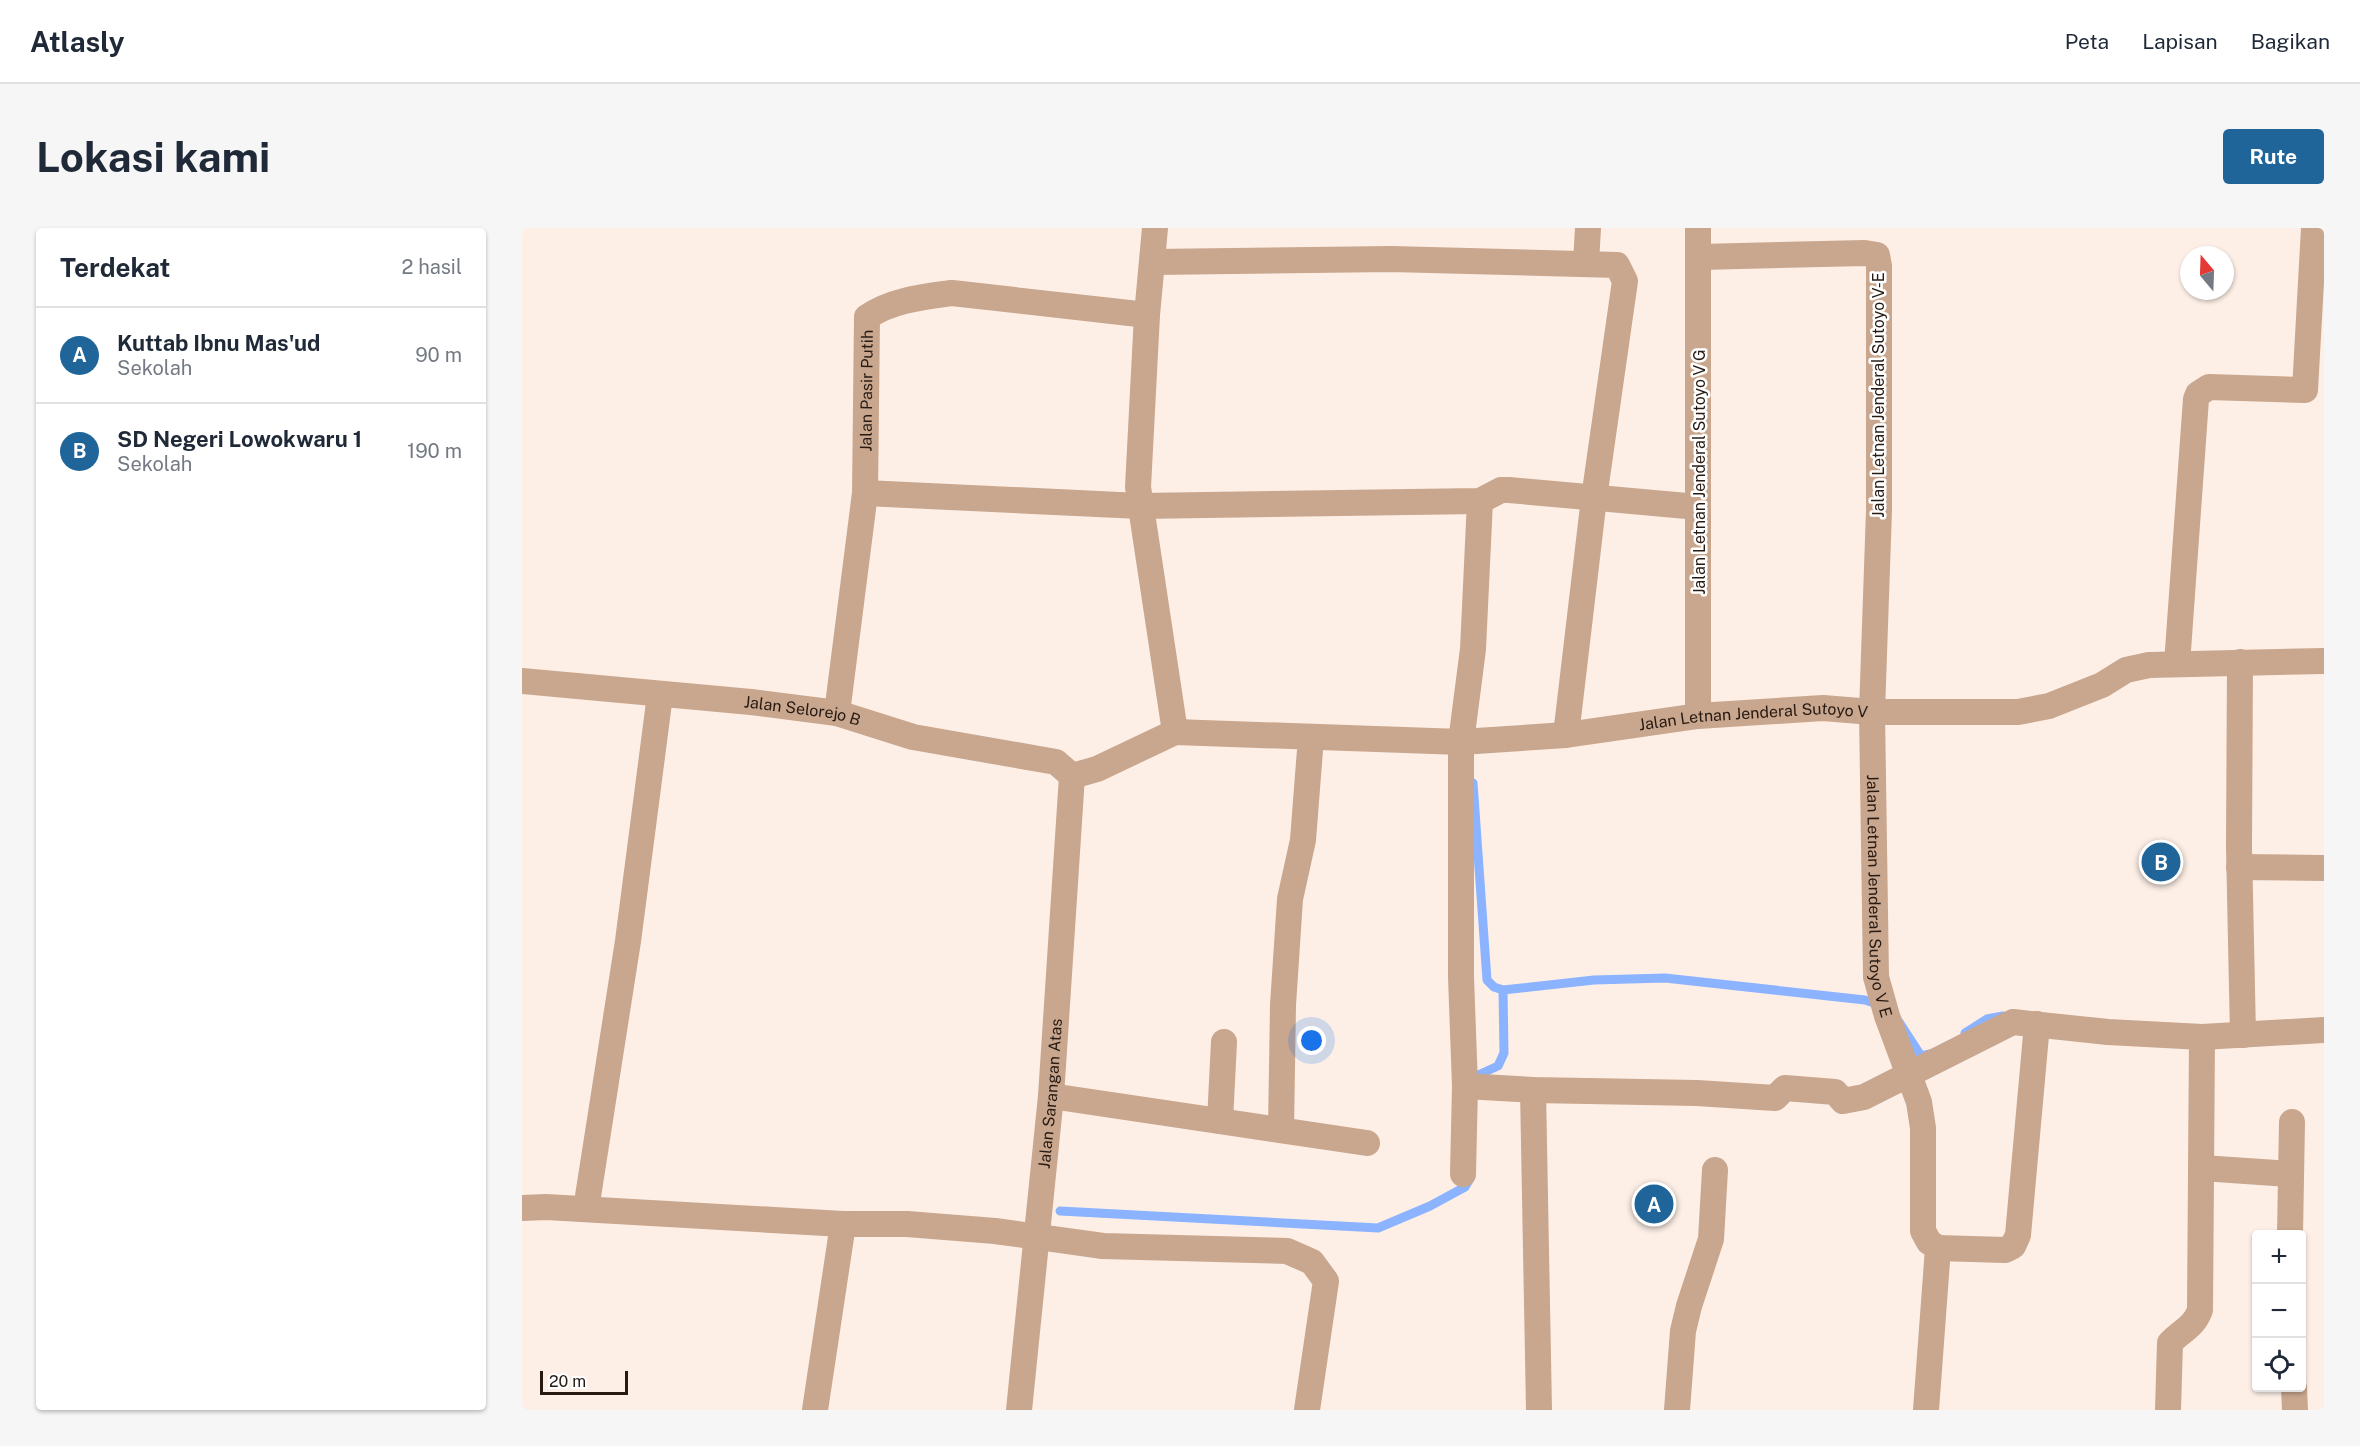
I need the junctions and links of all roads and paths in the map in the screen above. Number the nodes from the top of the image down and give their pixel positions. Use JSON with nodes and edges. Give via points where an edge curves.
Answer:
{"nodes":[{"id":1,"x":1155,"y":228,"type":"edge"},
{"id":2,"x":1588,"y":228,"type":"edge"},
{"id":3,"x":1698,"y":228,"type":"edge"},
{"id":4,"x":2314,"y":228,"type":"edge"},
{"id":5,"x":1700,"y":257,"type":"junction"},
{"id":6,"x":1153,"y":262,"type":"junction"},
{"id":7,"x":1586,"y":263,"type":"junction"},
{"id":8,"x":1148,"y":315,"type":"junction"},
{"id":9,"x":865,"y":493,"type":"junction"},
{"id":10,"x":1594,"y":498,"type":"junction"},
{"id":11,"x":1480,"y":501,"type":"junction"},
{"id":12,"x":1140,"y":506,"type":"junction"},
{"id":13,"x":1698,"y":507,"type":"junction"},
{"id":14,"x":2324,"y":661,"type":"edge"},
{"id":15,"x":2240,"y":662,"type":"junction"},
{"id":16,"x":2177,"y":664,"type":"junction"},
{"id":17,"x":522,"y":681,"type":"edge"},
{"id":18,"x":660,"y":694,"type":"junction"},
{"id":19,"x":837,"y":712,"type":"junction"},
{"id":20,"x":1872,"y":712,"type":"junction"},
{"id":21,"x":1698,"y":716,"type":"junction"},
{"id":22,"x":1175,"y":732,"type":"junction"},
{"id":23,"x":1566,"y":735,"type":"junction"},
{"id":24,"x":1311,"y":737,"type":"junction"},
{"id":25,"x":1461,"y":742,"type":"junction"},
{"id":26,"x":1072,"y":776,"type":"junction"},
{"id":27,"x":2239,"y":867,"type":"junction"},
{"id":28,"x":2324,"y":868,"type":"edge"},
{"id":29,"x":2037,"y":1024,"type":"junction"},
{"id":30,"x":2242,"y":1026,"type":"junction"},
{"id":31,"x":2324,"y":1030,"type":"edge"},
{"id":32,"x":2202,"y":1037,"type":"junction"},
{"id":33,"x":1224,"y":1042,"type":"dead end"},
{"id":34,"x":1908,"y":1074,"type":"junction"},
{"id":35,"x":1472,"y":1087,"type":"junction"},
{"id":36,"x":1533,"y":1090,"type":"junction"},
{"id":37,"x":1051,"y":1096,"type":"junction"},
{"id":38,"x":1220,"y":1121,"type":"junction"},
{"id":39,"x":2292,"y":1122,"type":"dead end"},
{"id":40,"x":1281,"y":1130,"type":"junction"},
{"id":41,"x":1367,"y":1143,"type":"dead end"},
{"id":42,"x":2202,"y":1168,"type":"junction"},
{"id":43,"x":1715,"y":1170,"type":"dead end"},
{"id":44,"x":1463,"y":1174,"type":"dead end"},
{"id":45,"x":2290,"y":1174,"type":"junction"},
{"id":46,"x":522,"y":1208,"type":"edge"},
{"id":47,"x":586,"y":1209,"type":"junction"},
{"id":48,"x":843,"y":1224,"type":"junction"},
{"id":49,"x":2290,"y":1230,"type":"edge"},
{"id":50,"x":1036,"y":1237,"type":"junction"},
{"id":51,"x":1938,"y":1248,"type":"junction"},
{"id":52,"x":2295,"y":1392,"type":"edge"},
{"id":53,"x":815,"y":1410,"type":"edge"},
{"id":54,"x":1019,"y":1410,"type":"edge"},
{"id":55,"x":1307,"y":1410,"type":"edge"},
{"id":56,"x":1539,"y":1410,"type":"edge"},
{"id":57,"x":1677,"y":1410,"type":"edge"},
{"id":58,"x":1926,"y":1410,"type":"edge"},
{"id":59,"x":2168,"y":1410,"type":"edge"},
{"id":60,"x":2295,"y":1410,"type":"edge"}],
"edges":[{"from":1,"to":6,"type":"street"},
{"from":2,"to":7,"type":"street"},
{"from":3,"to":5,"type":"street","name":"Jalan Letnan Jenderal Sutoyo V G"},
{"from":4,"to":16,"type":"street","via":[[2306,390],[2210,387],[2196,399]]},
{"from":5,"to":13,"type":"street","name":"Jalan Letnan Jenderal Sutoyo V G"},
{"from":5,"to":20,"type":"street","name":"Jalan Letnan Jenderal Sutoyo V-E","via":[[1876,255],[1879,510]]},
{"from":6,"to":7,"type":"street","via":[[1391,259]]},
{"from":6,"to":8,"type":"street"},
{"from":7,"to":10,"type":"street","via":[[1617,265],[1625,281]]},
{"from":8,"to":9,"type":"street","name":"Jalan Pasir Putih","via":[[952,293],[880,308],[867,317]]},
{"from":8,"to":12,"type":"street"},
{"from":9,"to":12,"type":"street"},
{"from":9,"to":19,"type":"street","name":"Jalan Pasir Putih"},
{"from":10,"to":11,"type":"street","via":[[1501,490]]},
{"from":10,"to":13,"type":"street"},
{"from":10,"to":23,"type":"street"},
{"from":11,"to":12,"type":"street"},
{"from":11,"to":25,"type":"street","via":[[1473,649]]},
{"from":12,"to":22,"type":"street"},
{"from":13,"to":21,"type":"street","name":"Jalan Letnan Jenderal Sutoyo V G"},
{"from":14,"to":15,"type":"street","name":"Jalan Letnan Jenderal Sutoyo V"},
{"from":15,"to":16,"type":"street","name":"Jalan Letnan Jenderal Sutoyo V"},
{"from":15,"to":27,"type":"street"},
{"from":16,"to":20,"type":"street","name":"Jalan Letnan Jenderal Sutoyo V","via":[[2149,664],[2126,670],[2075,696],[2018,712]]},
{"from":17,"to":18,"type":"street","name":"Jalan Selorejo B"},
{"from":18,"to":19,"type":"street","name":"Jalan Selorejo B"},
{"from":18,"to":47,"type":"street","via":[[628,941]]},
{"from":19,"to":26,"type":"street","name":"Jalan Selorejo B","via":[[913,737],[1056,762]]},
{"from":20,"to":21,"type":"street","name":"Jalan Letnan Jenderal Sutoyo V","via":[[1823,708]]},
{"from":20,"to":34,"type":"street","name":"Jalan Letnan Jenderal Sutoyo V E","via":[[1876,977]]},
{"from":21,"to":23,"type":"street","name":"Jalan Letnan Jenderal Sutoyo V"},
{"from":22,"to":24,"type":"street","name":"Jalan Letnan Jenderal Sutoyo V"},
{"from":22,"to":26,"type":"street","via":[[1097,769]]},
{"from":23,"to":25,"type":"street","name":"Jalan Letnan Jenderal Sutoyo V"},
{"from":24,"to":25,"type":"street","name":"Jalan Letnan Jenderal Sutoyo V"},
{"from":24,"to":40,"type":"street","via":[[1303,840],[1290,899]]},
{"from":25,"to":35,"type":"street","via":[[1461,977]]},
{"from":26,"to":37,"type":"street","name":"Jalan Sarangan Atas"},
{"from":27,"to":28,"type":"street"},
{"from":27,"to":30,"type":"street"},
{"from":29,"to":32,"type":"street"},
{"from":29,"to":34,"type":"street","via":[[2013,1022]]},
{"from":29,"to":51,"type":"street","via":[[2018,1235],[2013,1246],[2005,1250]]},
{"from":30,"to":31,"type":"street"},
{"from":30,"to":32,"type":"street"},
{"from":32,"to":42,"type":"street"},
{"from":33,"to":38,"type":"street"},
{"from":34,"to":36,"type":"street","via":[[1864,1097],[1843,1101],[1835,1092],[1785,1088],[1775,1098]]},
{"from":34,"to":51,"type":"street","name":"Jalan Letnan Jenderal Sutoyo V E","via":[[1919,1102],[1923,1128],[1923,1231]]},
{"from":35,"to":36,"type":"street"},
{"from":35,"to":44,"type":"street"},
{"from":36,"to":56,"type":"street"},
{"from":37,"to":38,"type":"street"},
{"from":37,"to":50,"type":"street","name":"Jalan Sarangan Atas"},
{"from":38,"to":40,"type":"street"},
{"from":39,"to":45,"type":"street"},
{"from":40,"to":41,"type":"street"},
{"from":42,"to":45,"type":"street"},
{"from":42,"to":59,"type":"street","via":[[2200,1310],[2190,1328],[2170,1343]]},
{"from":43,"to":57,"type":"street","via":[[1711,1239],[1683,1331]]},
{"from":45,"to":49,"type":"street"},
{"from":46,"to":47,"type":"street"},
{"from":47,"to":48,"type":"street"},
{"from":48,"to":50,"type":"street","via":[[907,1224]]},
{"from":48,"to":53,"type":"street"},
{"from":50,"to":54,"type":"street","name":"Jalan Sarangan Atas"},
{"from":50,"to":55,"type":"street","via":[[1103,1246],[1287,1251],[1312,1262],[1326,1281]]},
{"from":51,"to":58,"type":"street"},
{"from":52,"to":60,"type":"street"}]}
